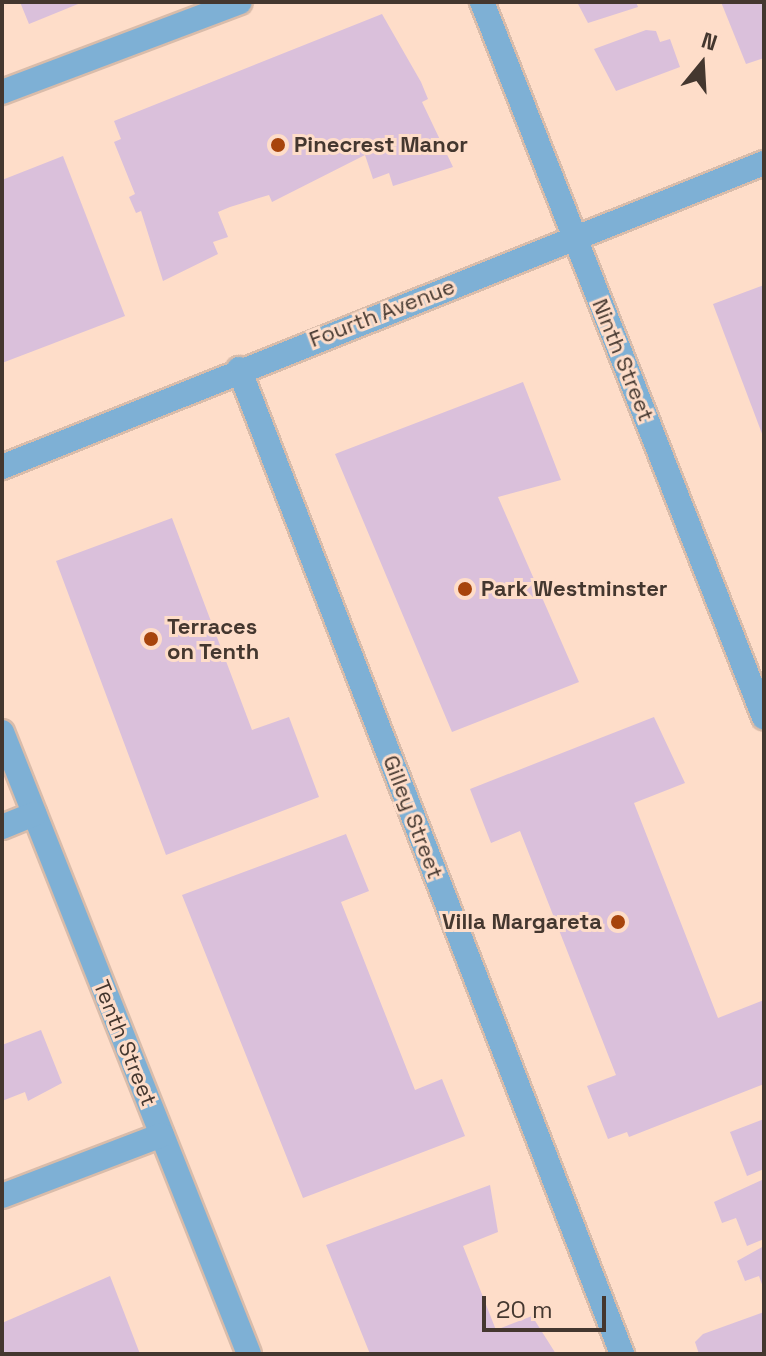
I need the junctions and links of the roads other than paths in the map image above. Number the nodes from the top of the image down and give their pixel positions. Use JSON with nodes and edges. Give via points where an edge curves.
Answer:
{"nodes":[{"id":1,"x":240,"y":2,"type":"edge"},
{"id":2,"x":482,"y":2,"type":"edge"},
{"id":3,"x":2,"y":92,"type":"edge"},
{"id":4,"x":764,"y":163,"type":"edge"},
{"id":5,"x":575,"y":237,"type":"junction"},
{"id":6,"x":239,"y":369,"type":"junction"},
{"id":7,"x":2,"y":467,"type":"edge"},
{"id":8,"x":764,"y":717,"type":"edge"},
{"id":9,"x":2,"y":732,"type":"edge"},
{"id":10,"x":34,"y":814,"type":"junction"},
{"id":11,"x":2,"y":827,"type":"edge"},
{"id":12,"x":162,"y":1135,"type":"junction"},
{"id":13,"x":2,"y":1196,"type":"edge"},
{"id":14,"x":249,"y":1354,"type":"edge"},
{"id":15,"x":622,"y":1354,"type":"edge"}],
"edges":[{"from":1,"to":3,"type":"street"},
{"from":2,"to":5,"type":"street","name":"Ninth Street"},
{"from":4,"to":5,"type":"street","name":"Fourth Avenue"},
{"from":5,"to":6,"type":"street","name":"Fourth Avenue"},
{"from":5,"to":8,"type":"street","name":"Ninth Street"},
{"from":6,"to":7,"type":"street","name":"Fourth Avenue"},
{"from":6,"to":15,"type":"street","name":"Gilley Street"},
{"from":9,"to":10,"type":"street","name":"Tenth Street"},
{"from":10,"to":11,"type":"street"},
{"from":10,"to":12,"type":"street","name":"Tenth Street"},
{"from":12,"to":13,"type":"street"},
{"from":12,"to":14,"type":"street","name":"Tenth Street"}]}
